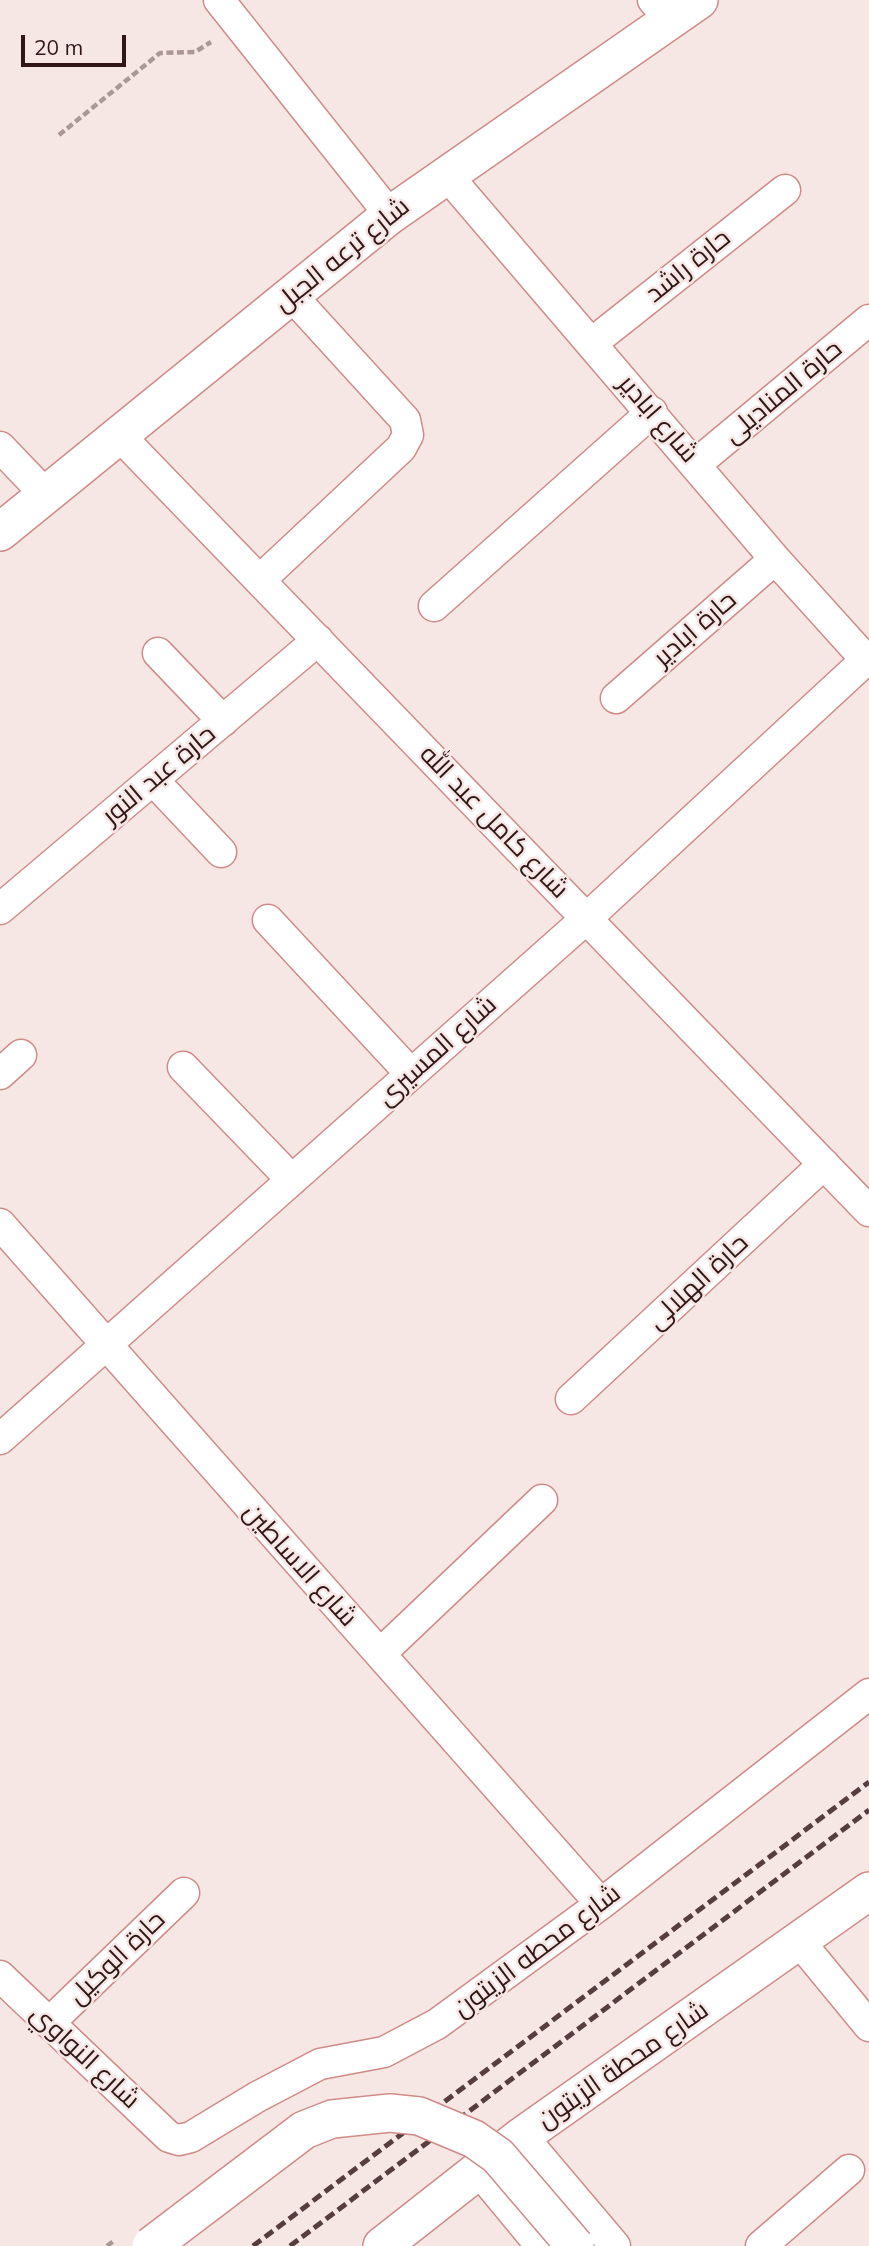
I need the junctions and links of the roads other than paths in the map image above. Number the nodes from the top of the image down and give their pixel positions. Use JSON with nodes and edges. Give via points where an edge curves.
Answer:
{"nodes":[{"id":1,"x":674,"y":6,"type":"edge"},
{"id":2,"x":228,"y":10,"type":"edge"},
{"id":3,"x":446,"y":174,"type":"junction"},
{"id":4,"x":785,"y":190,"type":"dead end"},
{"id":5,"x":390,"y":215,"type":"junction"},
{"id":6,"x":291,"y":295,"type":"junction"},
{"id":7,"x":869,"y":320,"type":"edge"},
{"id":8,"x":592,"y":343,"type":"junction"},
{"id":9,"x":652,"y":412,"type":"junction"},
{"id":10,"x":119,"y":435,"type":"junction"},
{"id":11,"x":0,"y":447,"type":"edge"},
{"id":12,"x":696,"y":464,"type":"junction"},
{"id":13,"x":47,"y":496,"type":"junction"},
{"id":14,"x":0,"y":532,"type":"edge"},
{"id":15,"x":775,"y":559,"type":"junction"},
{"id":16,"x":260,"y":580,"type":"junction"},
{"id":17,"x":434,"y":606,"type":"dead end"},
{"id":18,"x":318,"y":640,"type":"junction"},
{"id":19,"x":158,"y":653,"type":"dead end"},
{"id":20,"x":868,"y":660,"type":"edge"},
{"id":21,"x":616,"y":698,"type":"dead end"},
{"id":22,"x":223,"y":721,"type":"junction"},
{"id":23,"x":153,"y":780,"type":"junction"},
{"id":24,"x":220,"y":852,"type":"dead end"},
{"id":25,"x":0,"y":909,"type":"edge"},
{"id":26,"x":587,"y":918,"type":"junction"},
{"id":27,"x":268,"y":920,"type":"dead end"},
{"id":28,"x":183,"y":1067,"type":"dead end"},
{"id":29,"x":411,"y":1074,"type":"junction"},
{"id":30,"x":824,"y":1164,"type":"junction"},
{"id":31,"x":292,"y":1180,"type":"junction"},
{"id":32,"x":869,"y":1211,"type":"edge"},
{"id":33,"x":0,"y":1224,"type":"edge"},
{"id":34,"x":106,"y":1346,"type":"junction"},
{"id":35,"x":571,"y":1399,"type":"dead end"},
{"id":36,"x":0,"y":1439,"type":"edge"},
{"id":37,"x":542,"y":1500,"type":"dead end"},
{"id":38,"x":380,"y":1654,"type":"junction"},
{"id":39,"x":869,"y":1694,"type":"edge"},
{"id":40,"x":869,"y":1891,"type":"edge"},
{"id":41,"x":184,"y":1893,"type":"dead end"},
{"id":42,"x":601,"y":1904,"type":"junction"},
{"id":43,"x":799,"y":1941,"type":"junction"},
{"id":44,"x":0,"y":1976,"type":"edge"},
{"id":45,"x":50,"y":2023,"type":"junction"},
{"id":46,"x":869,"y":2026,"type":"edge"},
{"id":47,"x":522,"y":2136,"type":"junction"},
{"id":48,"x":169,"y":2137,"type":"joint"},
{"id":49,"x":478,"y":2170,"type":"junction"},
{"id":50,"x":849,"y":2170,"type":"dead end"},
{"id":51,"x":151,"y":2246,"type":"edge"},
{"id":52,"x":382,"y":2246,"type":"edge"},
{"id":53,"x":541,"y":2246,"type":"edge"},
{"id":54,"x":575,"y":2246,"type":"edge"},
{"id":55,"x":615,"y":2246,"type":"edge"},
{"id":56,"x":761,"y":2246,"type":"edge"}],
"edges":[{"from":1,"to":3,"type":"street","name":"شارع ترعه الجبل"},
{"from":2,"to":5,"type":"street"},
{"from":3,"to":5,"type":"street","name":"شارع ترعه الجبل"},
{"from":3,"to":8,"type":"street","name":"شارع ابادير"},
{"from":4,"to":8,"type":"street","name":"حارة راشد"},
{"from":5,"to":6,"type":"street","name":"شارع ترعه الجبل"},
{"from":6,"to":10,"type":"street","name":"شارع ترعه الجبل"},
{"from":6,"to":16,"type":"street","via":[[405,420],[408,435],[401,448]]},
{"from":7,"to":12,"type":"street","name":"حارة المناديلى"},
{"from":8,"to":9,"type":"street","name":"شارع ابادير"},
{"from":9,"to":12,"type":"street","name":"شارع ابادير"},
{"from":9,"to":17,"type":"street"},
{"from":10,"to":13,"type":"street","name":"شارع ترعه الجبل"},
{"from":10,"to":16,"type":"street","name":"شارع كامل عبد الله"},
{"from":11,"to":13,"type":"street"},
{"from":12,"to":15,"type":"street","name":"شارع ابادير"},
{"from":13,"to":14,"type":"street","name":"شارع ترعه الجبل"},
{"from":15,"to":20,"type":"street","name":"شارع ابادير"},
{"from":15,"to":21,"type":"street","name":"حارة ابادير"},
{"from":16,"to":18,"type":"street","name":"شارع كامل عبد الله"},
{"from":18,"to":22,"type":"street","name":"حارة عبد النور"},
{"from":18,"to":26,"type":"street","name":"شارع كامل عبد الله"},
{"from":19,"to":22,"type":"street"},
{"from":20,"to":26,"type":"street","name":"شارع المسيرى"},
{"from":22,"to":23,"type":"street","name":"حارة عبد النور"},
{"from":23,"to":24,"type":"street"},
{"from":23,"to":25,"type":"street","name":"حارة عبد النور"},
{"from":26,"to":29,"type":"street","name":"شارع المسيرى"},
{"from":26,"to":30,"type":"street","name":"شارع كامل عبد الله"},
{"from":27,"to":29,"type":"street"},
{"from":28,"to":31,"type":"street"},
{"from":29,"to":31,"type":"street","name":"شارع المسيرى"},
{"from":30,"to":32,"type":"street","name":"شارع كامل عبد الله"},
{"from":30,"to":35,"type":"street","name":"حارة الهلالى"},
{"from":31,"to":34,"type":"street","name":"شارع المسيرى"},
{"from":33,"to":34,"type":"street","name":"شارع الاساطين"},
{"from":34,"to":36,"type":"street","name":"شارع المسيرى"},
{"from":34,"to":38,"type":"street","name":"شارع الاساطين"},
{"from":37,"to":38,"type":"street"},
{"from":38,"to":42,"type":"street","name":"شارع الاساطين"},
{"from":39,"to":42,"type":"street","name":"شارع محطه الزيتون"},
{"from":40,"to":43,"type":"street","name":"شارع محطة الزيتون"},
{"from":41,"to":45,"type":"street","name":"حارة الوكيل"},
{"from":42,"to":48,"type":"street","name":"شارع محطه الزيتون","via":[[437,2024],[384,2052],[320,2064],[191,2137]]},
{"from":43,"to":46,"type":"street"},
{"from":43,"to":47,"type":"street","name":"شارع محطة الزيتون"},
{"from":44,"to":45,"type":"street","name":"شارع النواوي"},
{"from":45,"to":48,"type":"street","name":"شارع النواوي"},
{"from":47,"to":49,"type":"street","name":"شارع محطة الزيتون"},
{"from":47,"to":55,"type":"street"},
{"from":49,"to":52,"type":"street","name":"شارع محطة الزيتون"},
{"from":49,"to":53,"type":"street"},
{"from":50,"to":56,"type":"street"},
{"from":51,"to":54,"type":"street","bridge":true,"via":[[304,2130],[332,2119],[390,2112],[448,2125],[482,2144],[498,2156]]}]}
